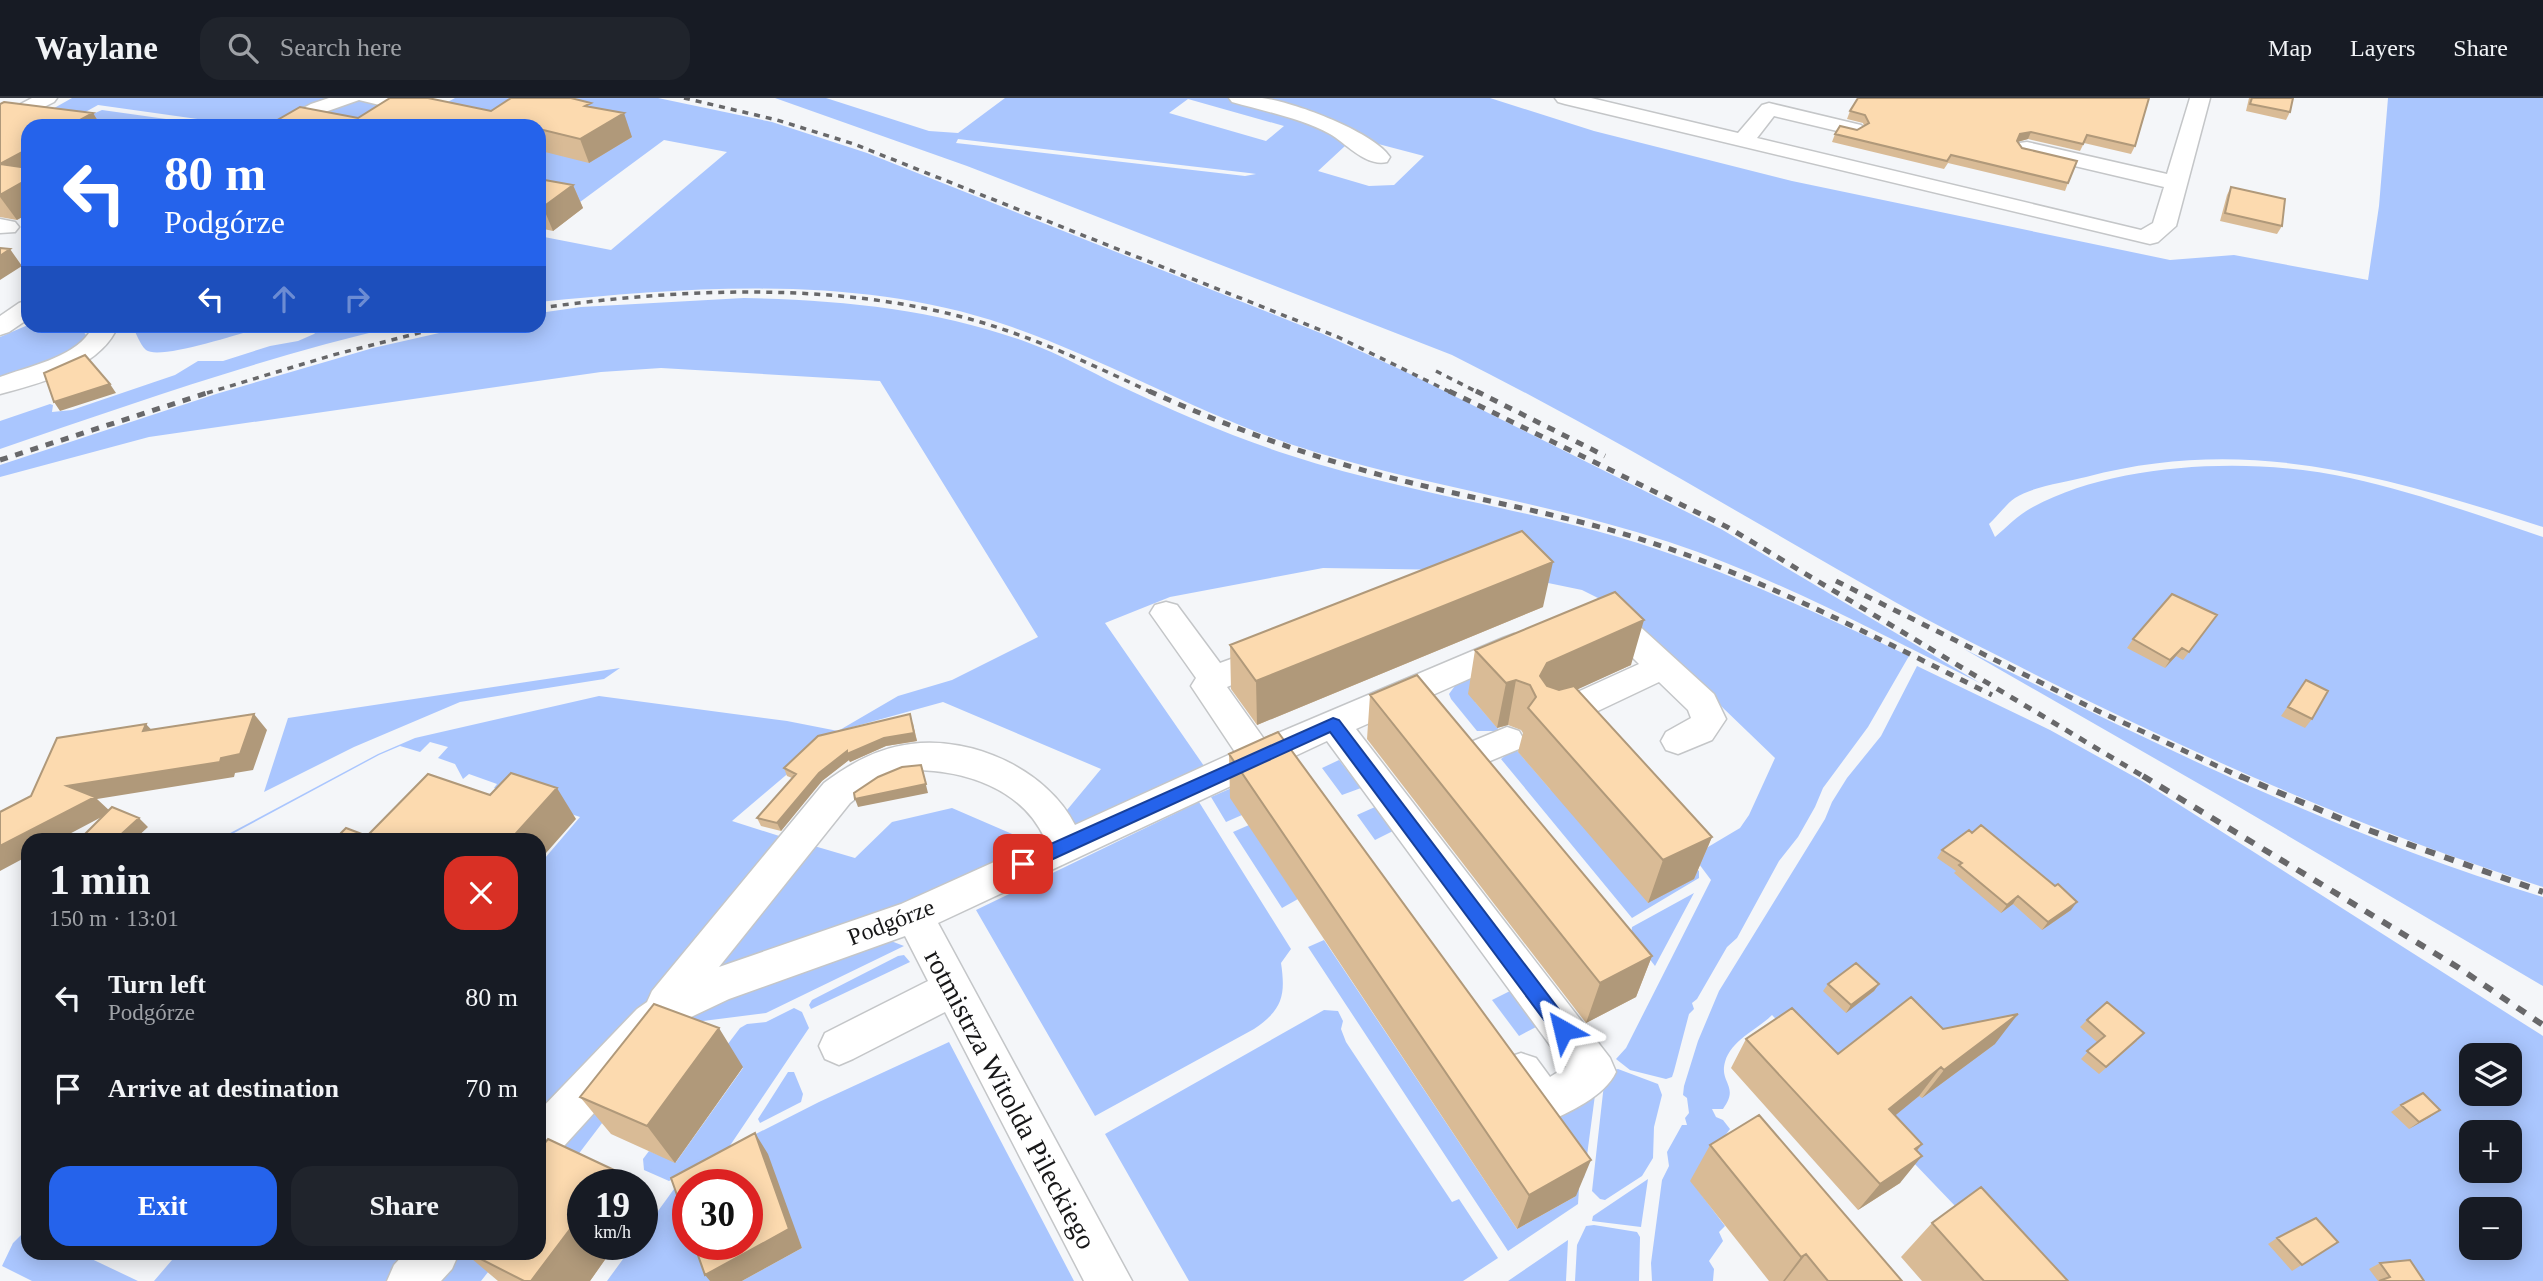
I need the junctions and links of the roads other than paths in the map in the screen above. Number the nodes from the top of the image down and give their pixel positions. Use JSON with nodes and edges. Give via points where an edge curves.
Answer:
{"nodes":[{"id":1,"x":47,"y":98,"type":"edge"},
{"id":2,"x":349,"y":98,"type":"edge"},
{"id":3,"x":368,"y":98,"type":"edge"},
{"id":4,"x":1240,"y":98,"type":"edge"},
{"id":5,"x":1564,"y":98,"type":"edge"},
{"id":6,"x":1671,"y":98,"type":"edge"},
{"id":7,"x":2200,"y":98,"type":"edge"},
{"id":8,"x":1766,"y":103,"type":"edge"},
{"id":9,"x":297,"y":119,"type":"edge"},
{"id":10,"x":463,"y":119,"type":"edge"},
{"id":11,"x":6,"y":120,"type":"edge"},
{"id":12,"x":1653,"y":120,"type":"junction"},
{"id":13,"x":1854,"y":129,"type":"edge"},
{"id":14,"x":1743,"y":141,"type":"junction"},
{"id":15,"x":2027,"y":148,"type":"edge"},
{"id":16,"x":1379,"y":157,"type":"dead end"},
{"id":17,"x":2176,"y":183,"type":"junction"},
{"id":18,"x":21,"y":313,"type":"edge"},
{"id":19,"x":0,"y":327,"type":"edge"},
{"id":20,"x":102,"y":333,"type":"edge"},
{"id":21,"x":2,"y":385,"type":"edge"},
{"id":22,"x":1166,"y":613,"type":"dead end"},
{"id":23,"x":1295,"y":647,"type":"edge"},
{"id":24,"x":1664,"y":666,"type":"junction"},
{"id":25,"x":1214,"y":679,"type":"junction"},
{"id":26,"x":1422,"y":685,"type":"junction"},
{"id":27,"x":1550,"y":719,"type":"edge"},
{"id":28,"x":1333,"y":724,"type":"junction"},
{"id":29,"x":1678,"y":741,"type":"dead end"},
{"id":30,"x":1268,"y":752,"type":"junction"},
{"id":31,"x":1304,"y":780,"type":"edge"},
{"id":32,"x":1503,"y":784,"type":"edge"},
{"id":33,"x":1066,"y":844,"type":"junction"},
{"id":34,"x":914,"y":916,"type":"junction"},
{"id":35,"x":952,"y":989,"type":"junction"},
{"id":36,"x":651,"y":1022,"type":"junction"},
{"id":37,"x":839,"y":1046,"type":"dead end"},
{"id":38,"x":1503,"y":1048,"type":"edge"},
{"id":39,"x":546,"y":1134,"type":"edge"},
{"id":40,"x":430,"y":1260,"type":"edge"},
{"id":41,"x":410,"y":1281,"type":"edge"},
{"id":42,"x":1109,"y":1281,"type":"edge"}],
"edges":[{"from":1,"to":11,"type":"street"},
{"from":2,"to":9,"type":"street"},
{"from":3,"to":10,"type":"street"},
{"from":4,"to":16,"type":"street","via":[[1336,129]]},
{"from":5,"to":12,"type":"street"},
{"from":6,"to":12,"type":"street"},
{"from":7,"to":17,"type":"street"},
{"from":8,"to":13,"type":"street"},
{"from":8,"to":14,"type":"street"},
{"from":12,"to":14,"type":"street"},
{"from":14,"to":17,"type":"street","via":[[2141,237],[2150,237],[2164,226]]},
{"from":15,"to":17,"type":"street"},
{"from":18,"to":19,"type":"street"},
{"from":20,"to":21,"type":"street","via":[[85,351]]},
{"from":22,"to":25,"type":"street"},
{"from":23,"to":25,"type":"street"},
{"from":24,"to":26,"type":"street","name":"Podgórze","via":[[1612,624],[1584,619]]},
{"from":24,"to":27,"type":"street"},
{"from":24,"to":29,"type":"street","name":"Podgórze","via":[[1702,703],[1709,719],[1699,732]]},
{"from":25,"to":30,"type":"street","via":[[1209,688]]},
{"from":26,"to":28,"type":"street","name":"Podgórze"},
{"from":26,"to":32,"type":"street","via":[[1450,719],[1492,746]]},
{"from":28,"to":30,"type":"street","name":"Podgórze"},
{"from":28,"to":38,"type":"street","via":[[1595,1072],[1544,1103]]},
{"from":30,"to":31,"type":"street"},
{"from":30,"to":33,"type":"street","name":"Podgórze"},
{"from":33,"to":34,"type":"street","name":"Podgórze"},
{"from":33,"to":36,"type":"street","via":[[1042,804],[980,765],[925,755],[870,769],[837,793]]},
{"from":34,"to":35,"type":"street","name":"rotmistrza Witolda Pileckiego"},
{"from":34,"to":36,"type":"street","name":"Podgórze","via":[[716,986]]},
{"from":35,"to":37,"type":"street"},
{"from":35,"to":42,"type":"street","name":"rotmistrza Witolda Pileckiego"},
{"from":36,"to":39,"type":"street","name":"Podgórze"},
{"from":40,"to":41,"type":"street"}]}
